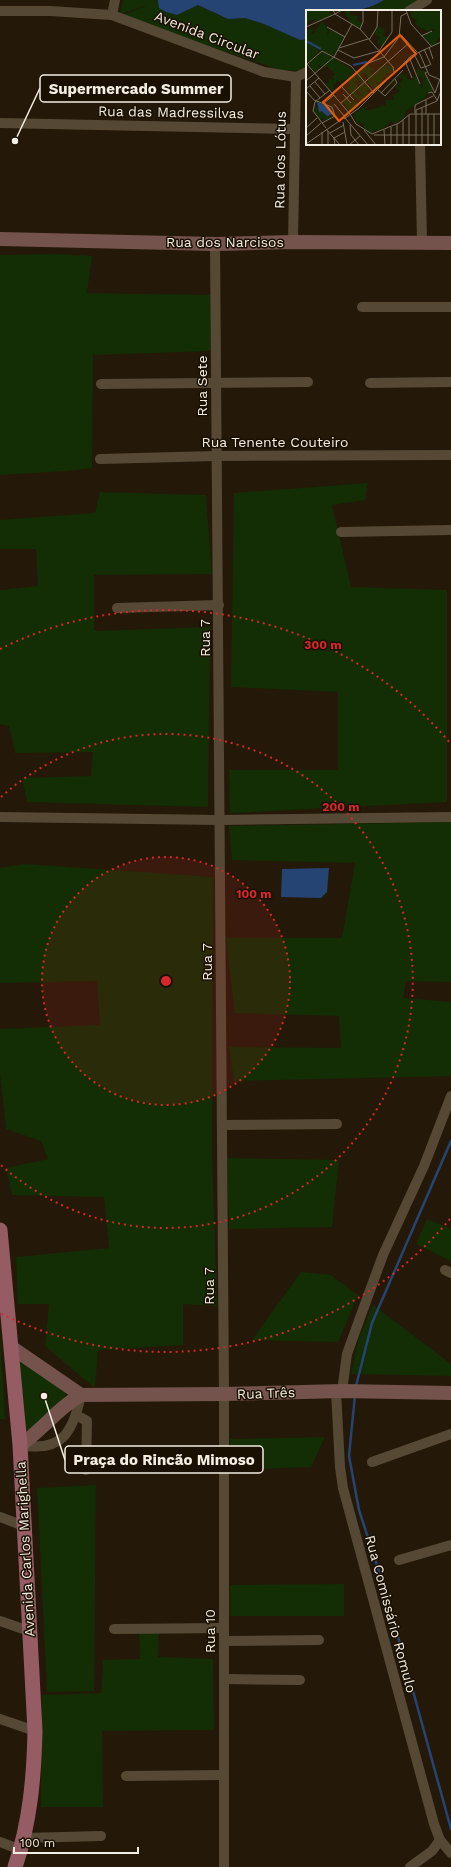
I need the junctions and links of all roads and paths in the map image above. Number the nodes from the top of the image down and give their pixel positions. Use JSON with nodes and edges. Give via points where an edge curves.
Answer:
{"nodes":[{"id":1,"x":115,"y":0,"type":"edge"},
{"id":2,"x":421,"y":5,"type":"edge"},
{"id":3,"x":410,"y":10,"type":"edge"},
{"id":4,"x":0,"y":12,"type":"edge"},
{"id":5,"x":112,"y":15,"type":"junction"},
{"id":6,"x":306,"y":72,"type":"edge"},
{"id":7,"x":296,"y":77,"type":"junction"},
{"id":8,"x":0,"y":123,"type":"edge"},
{"id":9,"x":294,"y":129,"type":"junction"},
{"id":10,"x":420,"y":145,"type":"edge"},
{"id":11,"x":0,"y":239,"type":"edge"},
{"id":12,"x":293,"y":242,"type":"junction"},
{"id":13,"x":422,"y":243,"type":"junction"},
{"id":14,"x":451,"y":243,"type":"edge"},
{"id":15,"x":215,"y":244,"type":"junction"},
{"id":16,"x":362,"y":307,"type":"dead end"},
{"id":17,"x":451,"y":307,"type":"edge"},
{"id":18,"x":216,"y":382,"type":"junction"},
{"id":19,"x":308,"y":382,"type":"dead end"},
{"id":20,"x":451,"y":382,"type":"edge"},
{"id":21,"x":370,"y":383,"type":"dead end"},
{"id":22,"x":101,"y":384,"type":"dead end"},
{"id":23,"x":451,"y":455,"type":"edge"},
{"id":24,"x":216,"y":456,"type":"junction"},
{"id":25,"x":100,"y":459,"type":"dead end"},
{"id":26,"x":218,"y":529,"type":"joint"},
{"id":27,"x":451,"y":530,"type":"edge"},
{"id":28,"x":341,"y":532,"type":"dead end"},
{"id":29,"x":219,"y":605,"type":"junction"},
{"id":30,"x":117,"y":608,"type":"dead end"},
{"id":31,"x":0,"y":817,"type":"edge"},
{"id":32,"x":451,"y":817,"type":"edge"},
{"id":33,"x":220,"y":820,"type":"junction"},
{"id":34,"x":451,"y":1096,"type":"edge"},
{"id":35,"x":337,"y":1124,"type":"dead end"},
{"id":36,"x":222,"y":1125,"type":"junction"},
{"id":37,"x":0,"y":1230,"type":"edge"},
{"id":38,"x":11,"y":1347,"type":"junction"},
{"id":39,"x":339,"y":1391,"type":"junction"},
{"id":40,"x":451,"y":1393,"type":"edge"},
{"id":41,"x":224,"y":1394,"type":"junction"},
{"id":42,"x":80,"y":1395,"type":"junction"},
{"id":43,"x":76,"y":1415,"type":"junction"},
{"id":44,"x":451,"y":1434,"type":"edge"},
{"id":45,"x":20,"y":1445,"type":"junction"},
{"id":46,"x":372,"y":1462,"type":"dead end"},
{"id":47,"x":86,"y":1470,"type":"dead end"},
{"id":48,"x":0,"y":1517,"type":"edge"},
{"id":49,"x":24,"y":1526,"type":"junction"},
{"id":50,"x":451,"y":1545,"type":"edge"},
{"id":51,"x":399,"y":1560,"type":"dead end"},
{"id":52,"x":0,"y":1621,"type":"edge"},
{"id":53,"x":224,"y":1628,"type":"junction"},
{"id":54,"x":114,"y":1629,"type":"dead end"},
{"id":55,"x":29,"y":1631,"type":"junction"},
{"id":56,"x":319,"y":1640,"type":"dead end"},
{"id":57,"x":224,"y":1641,"type":"junction"},
{"id":58,"x":224,"y":1679,"type":"junction"},
{"id":59,"x":300,"y":1680,"type":"dead end"},
{"id":60,"x":0,"y":1719,"type":"edge"},
{"id":61,"x":35,"y":1731,"type":"junction"},
{"id":62,"x":223,"y":1775,"type":"junction"},
{"id":63,"x":126,"y":1776,"type":"dead end"},
{"id":64,"x":101,"y":1836,"type":"dead end"},
{"id":65,"x":440,"y":1840,"type":"junction"},
{"id":66,"x":0,"y":1842,"type":"edge"},
{"id":67,"x":22,"y":1844,"type":"junction"},
{"id":68,"x":451,"y":1853,"type":"edge"},
{"id":69,"x":15,"y":1867,"type":"edge"},
{"id":70,"x":224,"y":1867,"type":"edge"},
{"id":71,"x":410,"y":1867,"type":"edge"}],
"edges":[{"from":1,"to":5,"type":"street"},
{"from":2,"to":3,"type":"street"},
{"from":4,"to":5,"type":"street","name":"Avenida Circular","via":[[57,11]]},
{"from":5,"to":7,"type":"street","name":"Avenida Circular","via":[[264,72]]},
{"from":6,"to":7,"type":"street"},
{"from":7,"to":9,"type":"street","name":"Rua dos Lótus"},
{"from":8,"to":9,"type":"street","name":"Rua das Madressilvas"},
{"from":9,"to":12,"type":"street","name":"Rua dos Lótus"},
{"from":10,"to":13,"type":"street"},
{"from":11,"to":15,"type":"main road","name":"Rua dos Narcisos"},
{"from":12,"to":13,"type":"main road","name":"Rua dos Narcisos"},
{"from":12,"to":15,"type":"main road","name":"Rua dos Narcisos"},
{"from":13,"to":14,"type":"main road","name":"Rua dos Narcisos"},
{"from":15,"to":18,"type":"street","name":"Rua Sete"},
{"from":16,"to":17,"type":"street"},
{"from":18,"to":19,"type":"street"},
{"from":18,"to":22,"type":"street"},
{"from":18,"to":24,"type":"street","name":"Rua Sete"},
{"from":20,"to":21,"type":"street"},
{"from":23,"to":24,"type":"street","name":"Rua Tenente Couteiro"},
{"from":24,"to":25,"type":"street","name":"Rua Tenente Couteiro"},
{"from":24,"to":26,"type":"street","name":"Rua Sete"},
{"from":26,"to":29,"type":"street","name":"Rua 7"},
{"from":27,"to":28,"type":"street"},
{"from":29,"to":30,"type":"street"},
{"from":29,"to":33,"type":"street","name":"Rua 7"},
{"from":31,"to":33,"type":"street"},
{"from":32,"to":33,"type":"street"},
{"from":33,"to":36,"type":"street","name":"Rua 7"},
{"from":34,"to":39,"type":"street","name":"Rua Comissário Romulo","via":[[424,1166],[383,1255],[347,1354]]},
{"from":35,"to":36,"type":"street"},
{"from":36,"to":41,"type":"street","name":"Rua 7"},
{"from":37,"to":38,"type":"main road","name":"Avenida Carlos Marighella"},
{"from":38,"to":42,"type":"main road"},
{"from":38,"to":45,"type":"main road","name":"Avenida Carlos Marighella"},
{"from":39,"to":40,"type":"main road","name":"Rua Três"},
{"from":39,"to":41,"type":"main road","name":"Rua Três"},
{"from":39,"to":65,"type":"street","name":"Rua Comissário Romulo","via":[[340,1468],[343,1488]]},
{"from":41,"to":42,"type":"main road","name":"Rua Três"},
{"from":41,"to":53,"type":"street","name":"Rua 10"},
{"from":42,"to":43,"type":"street"},
{"from":42,"to":45,"type":"main road","via":[[70,1400],[32,1437]]},
{"from":43,"to":45,"type":"street","via":[[70,1429],[56,1442],[39,1448]]},
{"from":43,"to":47,"type":"street","via":[[87,1421]]},
{"from":44,"to":46,"type":"street"},
{"from":45,"to":49,"type":"main road","name":"Avenida Carlos Marighella"},
{"from":48,"to":49,"type":"street"},
{"from":49,"to":55,"type":"main road","name":"Avenida Carlos Marighella"},
{"from":50,"to":51,"type":"street"},
{"from":52,"to":55,"type":"street"},
{"from":53,"to":54,"type":"street"},
{"from":53,"to":57,"type":"street","name":"Rua 10"},
{"from":55,"to":61,"type":"main road","name":"Avenida Carlos Marighella"},
{"from":56,"to":57,"type":"street"},
{"from":57,"to":58,"type":"street","name":"Rua 10"},
{"from":58,"to":59,"type":"street"},
{"from":58,"to":62,"type":"street","name":"Rua 10"},
{"from":60,"to":61,"type":"street"},
{"from":61,"to":67,"type":"main road","name":"Avenida Carlos Marighella","via":[[34,1777]]},
{"from":62,"to":63,"type":"street"},
{"from":62,"to":70,"type":"street","name":"Rua 10"},
{"from":64,"to":67,"type":"street"},
{"from":65,"to":68,"type":"street","name":"Rua Comissário Romulo"},
{"from":65,"to":71,"type":"street","via":[[432,1851]]},
{"from":66,"to":67,"type":"street"},
{"from":67,"to":69,"type":"main road","name":"Avenida Carlos Marighella"}]}
